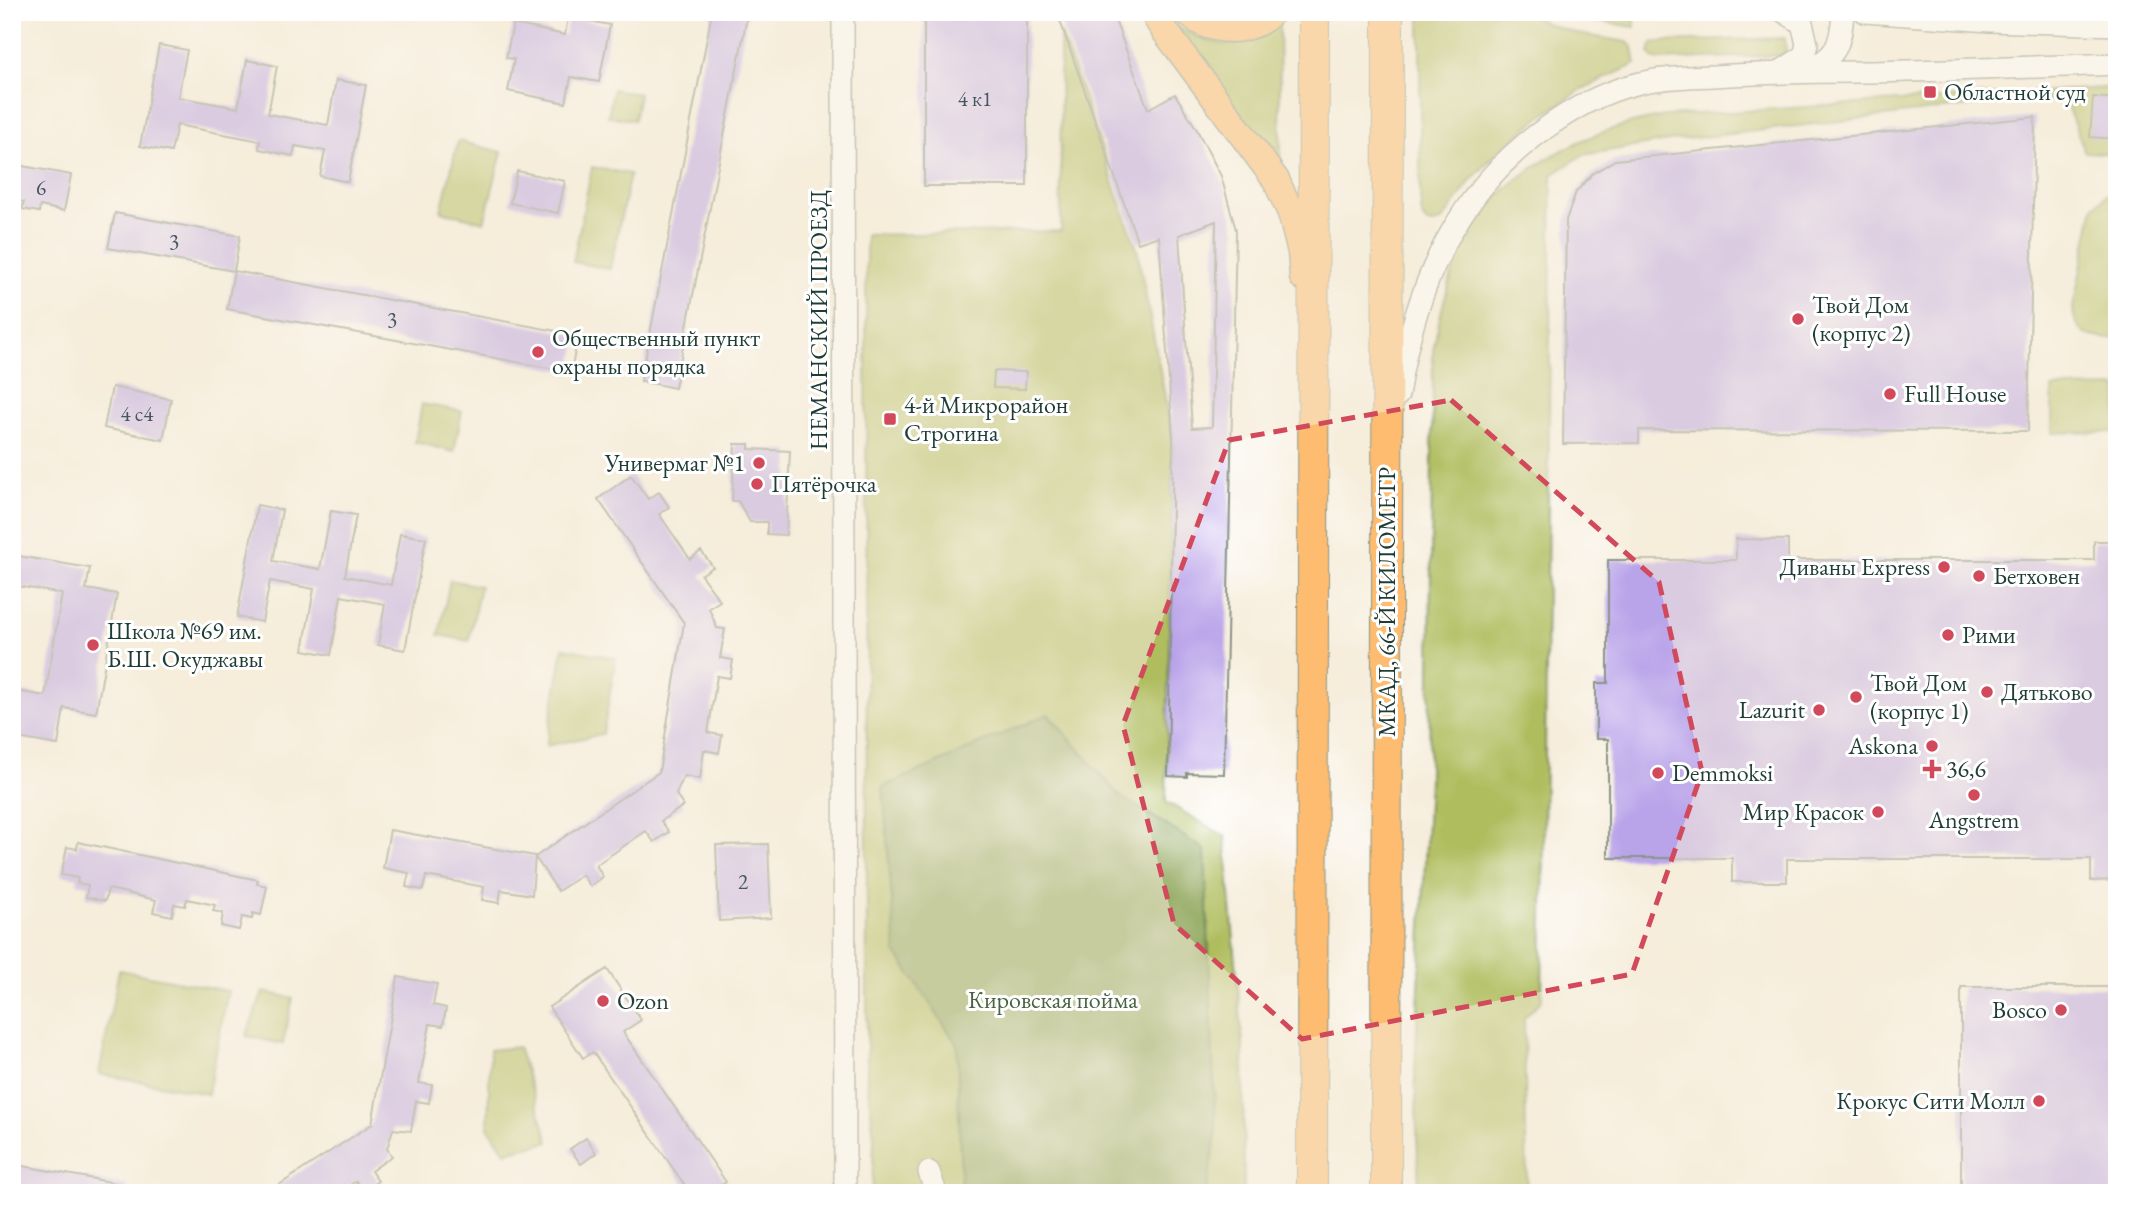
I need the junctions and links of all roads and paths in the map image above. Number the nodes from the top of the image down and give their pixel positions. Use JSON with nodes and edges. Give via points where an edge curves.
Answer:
{"nodes":[{"id":1,"x":844,"y":12,"type":"edge"},
{"id":2,"x":1153,"y":12,"type":"edge"},
{"id":3,"x":1187,"y":12,"type":"edge"},
{"id":4,"x":1272,"y":12,"type":"edge"},
{"id":5,"x":1314,"y":12,"type":"edge"},
{"id":6,"x":1388,"y":12,"type":"edge"},
{"id":7,"x":1784,"y":12,"type":"edge"},
{"id":8,"x":1843,"y":12,"type":"edge"},
{"id":9,"x":1865,"y":12,"type":"edge"},
{"id":10,"x":2117,"y":25,"type":"edge"},
{"id":11,"x":2117,"y":64,"type":"edge"},
{"id":12,"x":1789,"y":71,"type":"junction"},
{"id":13,"x":1313,"y":384,"type":"junction"},
{"id":14,"x":1387,"y":460,"type":"junction"},
{"id":15,"x":929,"y":1172,"type":"dead end"},
{"id":16,"x":845,"y":1193,"type":"edge"},
{"id":17,"x":936,"y":1193,"type":"edge"},
{"id":18,"x":1312,"y":1193,"type":"edge"},
{"id":19,"x":1387,"y":1193,"type":"edge"}],
"edges":[{"from":1,"to":16,"type":"street","name":"НЕМАНСКИЙ ПРОЕЗД"},
{"from":2,"to":13,"type":"main road","via":[[1276,180],[1291,213],[1301,252]]},
{"from":3,"to":4,"type":"main road","via":[[1214,28],[1239,29]]},
{"from":5,"to":13,"type":"highway"},
{"from":6,"to":14,"type":"highway","name":"МКАД, 66-Й КИЛОМЕТР"},
{"from":7,"to":12,"type":"street","via":[[1802,23],[1807,44],[1804,56]]},
{"from":8,"to":12,"type":"street","via":[[1837,48],[1827,60]]},
{"from":9,"to":10,"type":"street"},
{"from":11,"to":12,"type":"street"},
{"from":12,"to":14,"type":"street","via":[[1666,79],[1620,89],[1569,112],[1499,168],[1451,231],[1424,289],[1401,374]]},
{"from":13,"to":18,"type":"highway"},
{"from":14,"to":19,"type":"highway","name":"МКАД, 66-Й КИЛОМЕТР"},
{"from":15,"to":17,"type":"street"}]}
